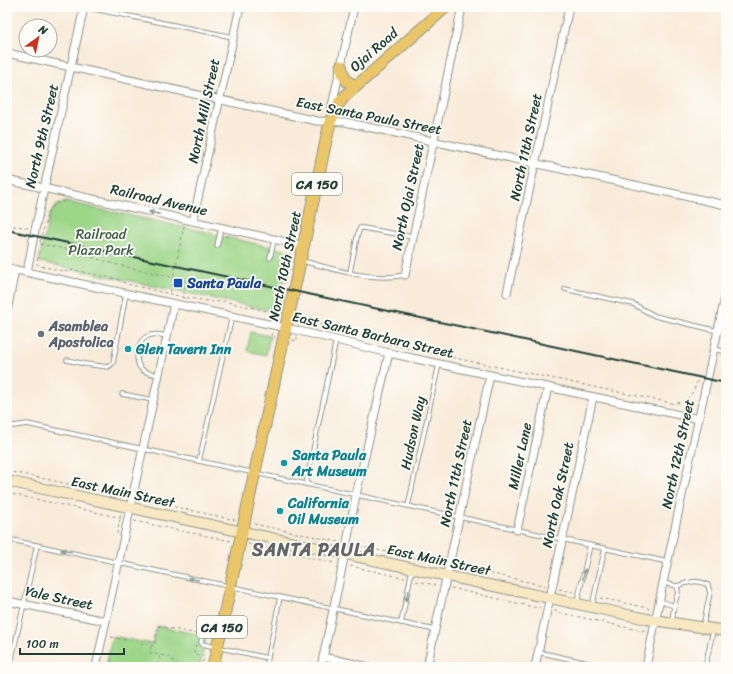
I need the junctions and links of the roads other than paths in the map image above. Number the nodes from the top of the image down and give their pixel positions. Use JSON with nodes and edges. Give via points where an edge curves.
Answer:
{"nodes":[{"id":1,"x":84,"y":7,"type":"edge"},
{"id":2,"x":240,"y":7,"type":"edge"},
{"id":3,"x":354,"y":7,"type":"edge"},
{"id":4,"x":446,"y":7,"type":"edge"},
{"id":5,"x":462,"y":7,"type":"edge"},
{"id":6,"x":569,"y":7,"type":"edge"},
{"id":7,"x":233,"y":38,"type":"junction"},
{"id":8,"x":7,"y":53,"type":"edge"},
{"id":9,"x":341,"y":66,"type":"junction"},
{"id":10,"x":71,"y":67,"type":"junction"},
{"id":11,"x":357,"y":85,"type":"junction"},
{"id":12,"x":220,"y":99,"type":"junction"},
{"id":13,"x":330,"y":122,"type":"junction"},
{"id":14,"x":433,"y":141,"type":"junction"},
{"id":15,"x":536,"y":164,"type":"junction"},
{"id":16,"x":7,"y":180,"type":"edge"},
{"id":17,"x":44,"y":188,"type":"junction"},
{"id":18,"x":726,"y":205,"type":"edge"},
{"id":19,"x":191,"y":224,"type":"junction"},
{"id":20,"x":220,"y":231,"type":"junction"},
{"id":21,"x":413,"y":237,"type":"junction"},
{"id":22,"x":273,"y":243,"type":"junction"},
{"id":23,"x":217,"y":246,"type":"dead end"},
{"id":24,"x":304,"y":246,"type":"junction"},
{"id":25,"x":270,"y":258,"type":"dead end"},
{"id":26,"x":301,"y":260,"type":"junction"},
{"id":27,"x":7,"y":268,"type":"edge"},
{"id":28,"x":15,"y":270,"type":"junction"},
{"id":29,"x":27,"y":272,"type":"junction"},
{"id":30,"x":350,"y":272,"type":"junction"},
{"id":31,"x":405,"y":275,"type":"joint"},
{"id":32,"x":565,"y":289,"type":"dead end"},
{"id":33,"x":726,"y":292,"type":"edge"},
{"id":34,"x":507,"y":293,"type":"dead end"},
{"id":35,"x":126,"y":294,"type":"junction"},
{"id":36,"x":174,"y":304,"type":"junction"},
{"id":37,"x":7,"y":311,"type":"edge"},
{"id":38,"x":232,"y":316,"type":"junction"},
{"id":39,"x":287,"y":328,"type":"junction"},
{"id":40,"x":718,"y":331,"type":"junction"},
{"id":41,"x":167,"y":336,"type":"junction"},
{"id":42,"x":336,"y":339,"type":"junction"},
{"id":43,"x":714,"y":349,"type":"junction"},
{"id":44,"x":726,"y":352,"type":"edge"},
{"id":45,"x":389,"y":353,"type":"junction"},
{"id":46,"x":67,"y":360,"type":"dead end"},
{"id":47,"x":439,"y":364,"type":"junction"},
{"id":48,"x":159,"y":375,"type":"junction"},
{"id":49,"x":490,"y":375,"type":"junction"},
{"id":50,"x":548,"y":387,"type":"junction"},
{"id":51,"x":122,"y":394,"type":"dead end"},
{"id":52,"x":593,"y":397,"type":"junction"},
{"id":53,"x":153,"y":400,"type":"junction"},
{"id":54,"x":699,"y":419,"type":"junction"},
{"id":55,"x":7,"y":424,"type":"edge"},
{"id":56,"x":144,"y":449,"type":"junction"},
{"id":57,"x":199,"y":461,"type":"junction"},
{"id":58,"x":255,"y":472,"type":"junction"},
{"id":59,"x":7,"y":481,"type":"edge"},
{"id":60,"x":306,"y":484,"type":"junction"},
{"id":61,"x":356,"y":495,"type":"junction"},
{"id":62,"x":408,"y":506,"type":"junction"},
{"id":63,"x":131,"y":508,"type":"junction"},
{"id":64,"x":459,"y":517,"type":"junction"},
{"id":65,"x":517,"y":530,"type":"junction"},
{"id":66,"x":243,"y":532,"type":"junction"},
{"id":67,"x":7,"y":539,"type":"edge"},
{"id":68,"x":562,"y":539,"type":"junction"},
{"id":69,"x":590,"y":544,"type":"junction"},
{"id":70,"x":37,"y":545,"type":"junction"},
{"id":71,"x":605,"y":548,"type":"junction"},
{"id":72,"x":345,"y":554,"type":"junction"},
{"id":73,"x":119,"y":562,"type":"junction"},
{"id":74,"x":668,"y":562,"type":"junction"},
{"id":75,"x":412,"y":569,"type":"junction"},
{"id":76,"x":447,"y":576,"type":"junction"},
{"id":77,"x":663,"y":583,"type":"junction"},
{"id":78,"x":677,"y":586,"type":"junction"},
{"id":79,"x":231,"y":587,"type":"junction"},
{"id":80,"x":280,"y":597,"type":"junction"},
{"id":81,"x":550,"y":598,"type":"junction"},
{"id":82,"x":7,"y":600,"type":"edge"},
{"id":83,"x":660,"y":601,"type":"junction"},
{"id":84,"x":24,"y":604,"type":"junction"},
{"id":85,"x":577,"y":604,"type":"junction"},
{"id":86,"x":674,"y":606,"type":"junction"},
{"id":87,"x":592,"y":607,"type":"junction"},
{"id":88,"x":334,"y":608,"type":"junction"},
{"id":89,"x":656,"y":620,"type":"junction"},
{"id":90,"x":106,"y":621,"type":"junction"},
{"id":91,"x":672,"y":622,"type":"junction"},
{"id":92,"x":401,"y":623,"type":"junction"},
{"id":93,"x":204,"y":627,"type":"dead end"},
{"id":94,"x":703,"y":627,"type":"junction"},
{"id":95,"x":713,"y":629,"type":"junction"},
{"id":96,"x":435,"y":630,"type":"junction"},
{"id":97,"x":726,"y":631,"type":"edge"},
{"id":98,"x":218,"y":647,"type":"junction"},
{"id":99,"x":538,"y":652,"type":"junction"},
{"id":100,"x":323,"y":657,"type":"junction"},
{"id":101,"x":268,"y":658,"type":"junction"},
{"id":102,"x":589,"y":665,"type":"edge"},
{"id":103,"x":10,"y":667,"type":"edge"},
{"id":104,"x":96,"y":667,"type":"edge"},
{"id":105,"x":213,"y":667,"type":"edge"},
{"id":106,"x":266,"y":667,"type":"edge"},
{"id":107,"x":321,"y":667,"type":"edge"},
{"id":108,"x":369,"y":667,"type":"edge"},
{"id":109,"x":427,"y":667,"type":"edge"},
{"id":110,"x":535,"y":667,"type":"edge"},
{"id":111,"x":606,"y":667,"type":"edge"},
{"id":112,"x":646,"y":667,"type":"edge"},
{"id":113,"x":705,"y":667,"type":"edge"}],
"edges":[{"from":1,"to":7,"type":"lane"},
{"from":1,"to":10,"type":"street","name":"North 9th Street"},
{"from":2,"to":7,"type":"street","name":"North Mill Street"},
{"from":3,"to":9,"type":"street","name":"North 10th Street"},
{"from":4,"to":11,"type":"main road","name":"Ojai Road","number":"CA 150"},
{"from":5,"to":14,"type":"street","name":"North Ojai Street"},
{"from":6,"to":15,"type":"street","name":"North 11th Street"},
{"from":7,"to":12,"type":"street","name":"North Mill Street"},
{"from":8,"to":10,"type":"street","name":"East Santa Paula Street"},
{"from":9,"to":11,"type":"main road","via":[[346,81]]},
{"from":9,"to":13,"type":"street","name":"North 10th Street"},
{"from":10,"to":12,"type":"street","name":"East Santa Paula Street"},
{"from":10,"to":17,"type":"street","name":"North 9th Street"},
{"from":11,"to":13,"type":"main road","name":"Ojai Road","number":"CA 150","via":[[339,103]]},
{"from":12,"to":13,"type":"street","name":"East Santa Paula Street"},
{"from":12,"to":19,"type":"street","name":"North Mill Street"},
{"from":13,"to":14,"type":"street","name":"East Santa Paula Street","via":[[344,122]]},
{"from":13,"to":24,"type":"main road","name":"North 10th Street","number":"CA 150"},
{"from":14,"to":15,"type":"street","name":"East Santa Paula Street"},
{"from":14,"to":21,"type":"street","name":"North Ojai Street"},
{"from":15,"to":18,"type":"street","name":"East Santa Paula Street"},
{"from":15,"to":34,"type":"street","name":"North 11th Street"},
{"from":16,"to":17,"type":"street","name":"Railroad Avenue"},
{"from":19,"to":17,"type":"street","name":"Railroad Avenue","one_way":true},
{"from":17,"to":29,"type":"street","name":"North 9th Street"},
{"from":19,"to":20,"type":"street","name":"Railroad Avenue"},
{"from":20,"to":22,"type":"street","name":"Railroad Avenue"},
{"from":20,"to":23,"type":"lane"},
{"from":21,"to":30,"type":"lane","via":[[360,228]]},
{"from":21,"to":31,"type":"street","name":"North Ojai Street"},
{"from":22,"to":24,"type":"street","name":"Railroad Avenue"},
{"from":22,"to":25,"type":"lane"},
{"from":24,"to":26,"type":"main road","name":"North 10th Street","number":"CA 150"},
{"from":26,"to":30,"type":"lane"},
{"from":26,"to":39,"type":"main road","name":"North 10th Street","number":"CA 150"},
{"from":27,"to":28,"type":"street","name":"East Santa Barbara Street"},
{"from":28,"to":29,"type":"street","name":"East Santa Barbara Street"},
{"from":28,"to":37,"type":"street"},
{"from":29,"to":35,"type":"street","name":"East Santa Barbara Street"},
{"from":30,"to":31,"type":"lane","via":[[385,278]]},
{"from":32,"to":40,"type":"lane","via":[[633,304],[655,316]]},
{"from":33,"to":40,"type":"street","name":"North 12th Street"},
{"from":35,"to":36,"type":"street","name":"East Santa Barbara Street"},
{"from":35,"to":46,"type":"lane","via":[[113,363],[108,367]]},
{"from":36,"to":38,"type":"street","name":"East Santa Barbara Street"},
{"from":36,"to":41,"type":"street"},
{"from":38,"to":39,"type":"street","name":"East Santa Barbara Street"},
{"from":38,"to":57,"type":"lane"},
{"from":39,"to":42,"type":"street","name":"East Santa Barbara Street"},
{"from":39,"to":58,"type":"main road","name":"North 10th Street","number":"CA 150"},
{"from":40,"to":43,"type":"street","name":"North 12th Street"},
{"from":41,"to":48,"type":"street"},
{"from":41,"to":48,"type":"lane","via":[[148,336],[141,342],[137,355],[140,368]]},
{"from":42,"to":45,"type":"street","name":"East Santa Barbara Street"},
{"from":42,"to":60,"type":"lane"},
{"from":43,"to":44,"type":"lane"},
{"from":43,"to":54,"type":"street","name":"North 12th Street"},
{"from":45,"to":47,"type":"street","name":"East Santa Barbara Street"},
{"from":45,"to":61,"type":"street"},
{"from":47,"to":49,"type":"street","name":"East Santa Barbara Street"},
{"from":47,"to":62,"type":"lane","name":"Hudson Way"},
{"from":48,"to":53,"type":"street"},
{"from":49,"to":50,"type":"street","name":"East Santa Barbara Street"},
{"from":49,"to":64,"type":"street","name":"North 11th Street"},
{"from":50,"to":52,"type":"street","name":"East Santa Barbara Street"},
{"from":50,"to":65,"type":"street","name":"Miller Lane"},
{"from":51,"to":53,"type":"lane"},
{"from":52,"to":54,"type":"street","name":"East Santa Barbara Street"},
{"from":52,"to":68,"type":"street","name":"North Oak Street"},
{"from":53,"to":56,"type":"street"},
{"from":54,"to":74,"type":"street","name":"North 12th Street"},
{"from":55,"to":56,"type":"lane","via":[[28,424]]},
{"from":56,"to":57,"type":"lane"},
{"from":56,"to":63,"type":"street"},
{"from":57,"to":58,"type":"lane"},
{"from":58,"to":60,"type":"lane"},
{"from":58,"to":66,"type":"main road","name":"North 10th Street","number":"CA 150"},
{"from":59,"to":63,"type":"street","name":"East Main Street"},
{"from":60,"to":61,"type":"lane"},
{"from":61,"to":62,"type":"lane"},
{"from":61,"to":72,"type":"street"},
{"from":62,"to":64,"type":"lane"},
{"from":63,"to":66,"type":"street","name":"East Main Street"},
{"from":63,"to":73,"type":"street"},
{"from":64,"to":65,"type":"lane"},
{"from":64,"to":76,"type":"street","name":"North 11th Street"},
{"from":65,"to":68,"type":"lane"},
{"from":66,"to":72,"type":"street","name":"East Main Street"},
{"from":66,"to":79,"type":"main road","number":"CA 150"},
{"from":67,"to":70,"type":"lane"},
{"from":68,"to":69,"type":"lane"},
{"from":68,"to":81,"type":"street","name":"North Oak Street"},
{"from":69,"to":71,"type":"lane"},
{"from":85,"to":69,"type":"lane","one_way":true},
{"from":73,"to":70,"type":"lane","one_way":true},
{"from":70,"to":84,"type":"lane"},
{"from":71,"to":74,"type":"lane"},
{"from":71,"to":87,"type":"lane"},
{"from":72,"to":75,"type":"street","name":"East Main Street"},
{"from":72,"to":88,"type":"street"},
{"from":79,"to":73,"type":"lane","one_way":true},
{"from":73,"to":90,"type":"street"},
{"from":74,"to":77,"type":"street","name":"North 12th Street"},
{"from":75,"to":76,"type":"street","name":"East Main Street"},
{"from":75,"to":92,"type":"lane","one_way":true},
{"from":76,"to":81,"type":"street","name":"East Main Street"},
{"from":76,"to":96,"type":"street","name":"North 11th Street"},
{"from":77,"to":78,"type":"lane"},
{"from":77,"to":83,"type":"street","name":"North 12th Street"},
{"from":78,"to":86,"type":"lane"},
{"from":78,"to":94,"type":"lane","via":[[697,581],[708,585],[710,593]]},
{"from":79,"to":80,"type":"lane"},
{"from":79,"to":98,"type":"main road","number":"CA 150"},
{"from":80,"to":88,"type":"lane"},
{"from":80,"to":101,"type":"lane"},
{"from":81,"to":85,"type":"street","name":"East Main Street"},
{"from":81,"to":99,"type":"street","name":"North Oak Street"},
{"from":82,"to":84,"type":"street","name":"Yale Street"},
{"from":83,"to":86,"type":"lane"},
{"from":83,"to":89,"type":"street","name":"North 12th Street"},
{"from":84,"to":90,"type":"street","name":"Yale Street"},
{"from":84,"to":103,"type":"lane"},
{"from":85,"to":87,"type":"street","name":"East Main Street"},
{"from":86,"to":91,"type":"lane"},
{"from":87,"to":89,"type":"street","name":"East Main Street"},
{"from":88,"to":92,"type":"lane"},
{"from":88,"to":100,"type":"street"},
{"from":89,"to":91,"type":"street","name":"East Main Street"},
{"from":89,"to":112,"type":"street","name":"North 12th Street"},
{"from":90,"to":104,"type":"street"},
{"from":91,"to":94,"type":"street","name":"East Main Street"},
{"from":92,"to":96,"type":"lane"},
{"from":93,"to":98,"type":"lane","via":[[201,643]]},
{"from":94,"to":95,"type":"street","name":"East Main Street"},
{"from":95,"to":97,"type":"street","name":"East Main Street"},
{"from":95,"to":113,"type":"lane"},
{"from":96,"to":109,"type":"street","name":"North 11th Street"},
{"from":98,"to":101,"type":"lane"},
{"from":98,"to":105,"type":"main road","number":"CA 150"},
{"from":99,"to":102,"type":"lane"},
{"from":99,"to":110,"type":"street","name":"North Oak Street"},
{"from":100,"to":107,"type":"street"},
{"from":100,"to":108,"type":"street"},
{"from":101,"to":106,"type":"lane"},
{"from":102,"to":111,"type":"lane"}]}
